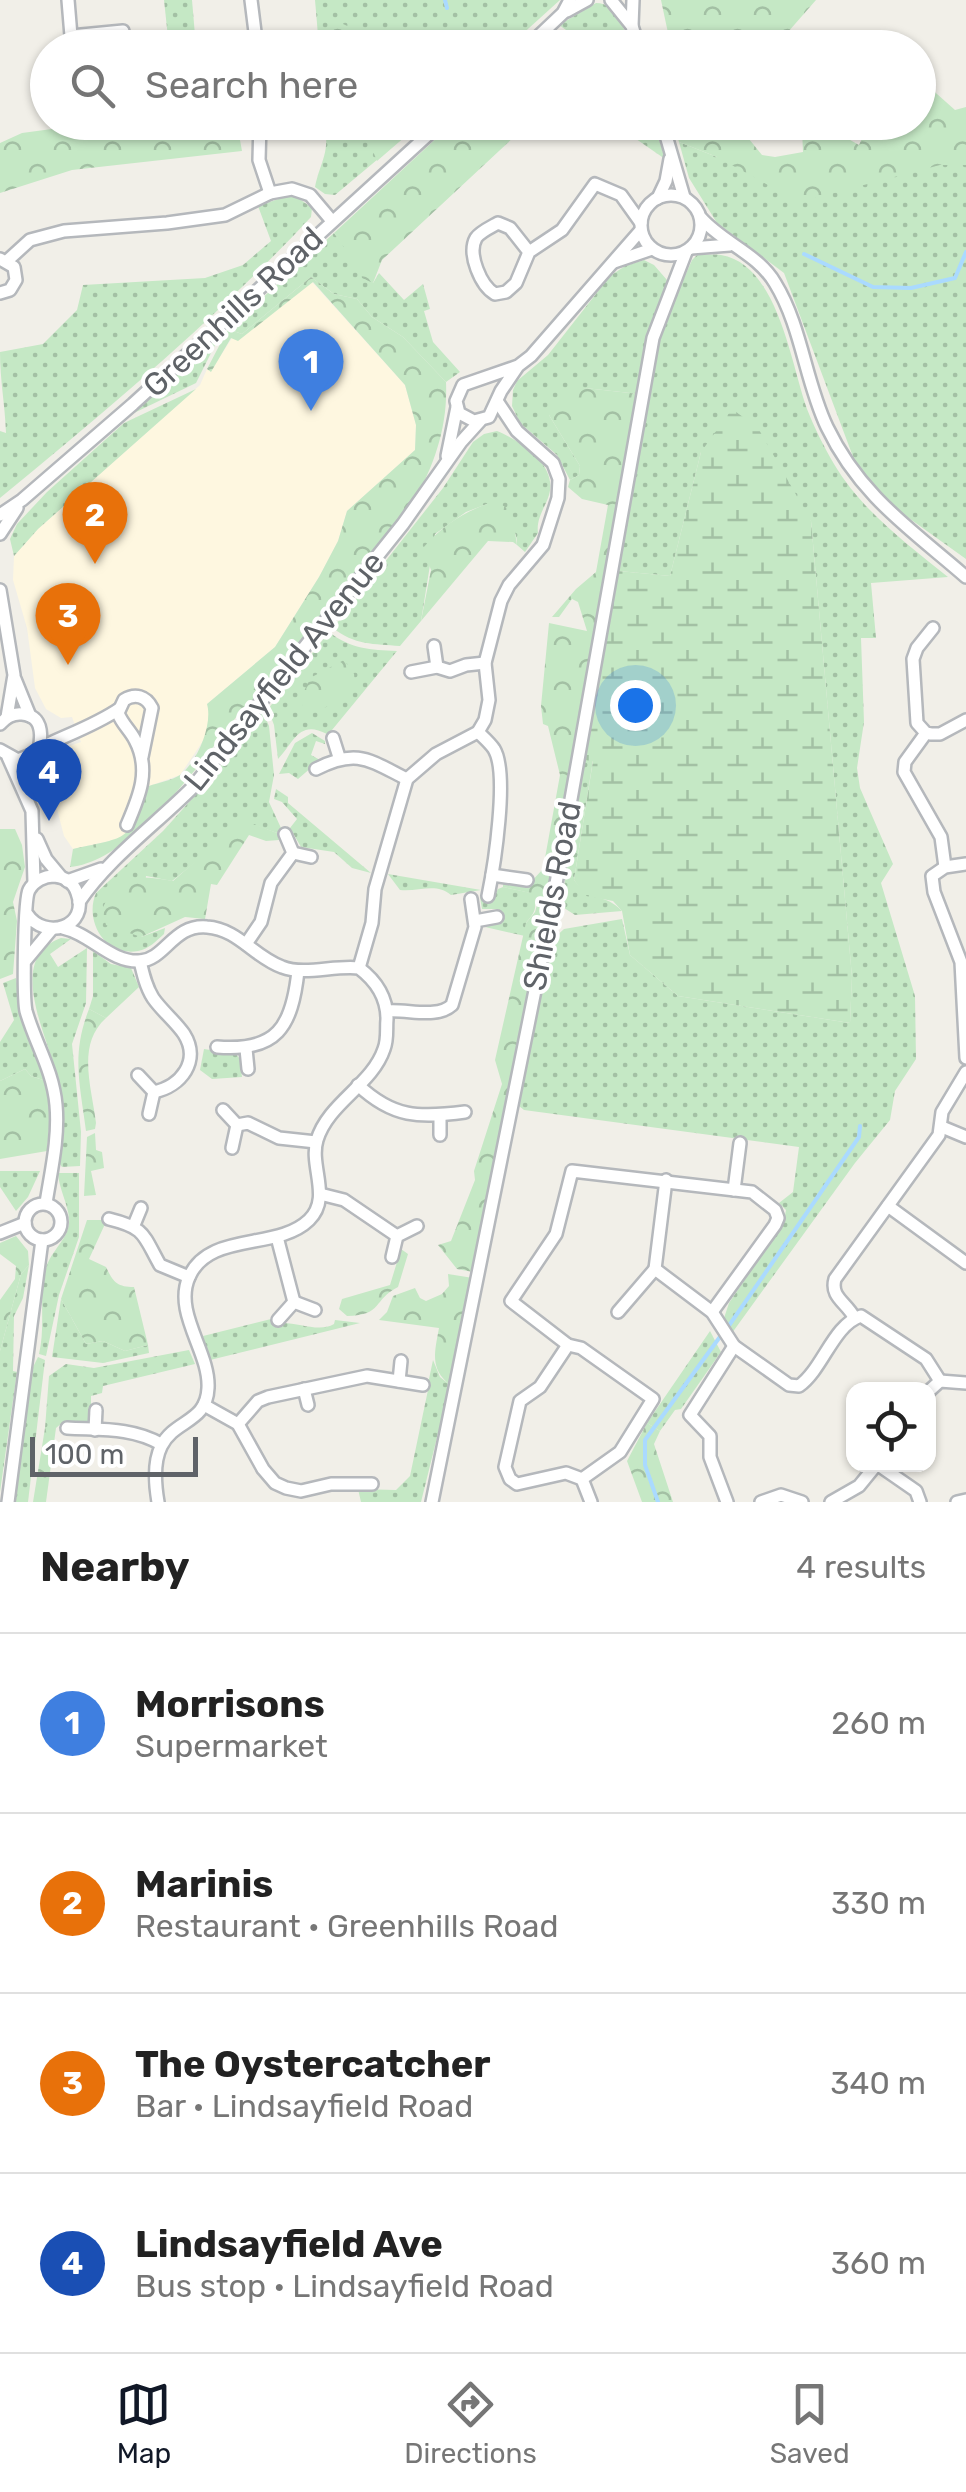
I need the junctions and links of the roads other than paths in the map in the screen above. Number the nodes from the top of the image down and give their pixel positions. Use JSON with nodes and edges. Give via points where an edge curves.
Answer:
{"nodes":[{"id":1,"x":68,"y":0,"type":"edge"},
{"id":2,"x":251,"y":0,"type":"edge"},
{"id":3,"x":570,"y":0,"type":"edge"},
{"id":4,"x":587,"y":0,"type":"edge"},
{"id":5,"x":611,"y":0,"type":"edge"},
{"id":6,"x":633,"y":0,"type":"edge"},
{"id":7,"x":563,"y":12,"type":"junction"},
{"id":8,"x":632,"y":26,"type":"junction"},
{"id":9,"x":70,"y":30,"type":"edge"},
{"id":10,"x":254,"y":30,"type":"edge"},
{"id":11,"x":544,"y":30,"type":"edge"},
{"id":12,"x":633,"y":30,"type":"edge"},
{"id":13,"x":259,"y":140,"type":"edge"},
{"id":14,"x":422,"y":140,"type":"edge"},
{"id":15,"x":667,"y":140,"type":"edge"},
{"id":16,"x":670,"y":149,"type":"junction"},
{"id":17,"x":270,"y":193,"type":"junction"},
{"id":18,"x":621,"y":195,"type":"junction"},
{"id":19,"x":684,"y":198,"type":"junction"},
{"id":20,"x":657,"y":199,"type":"junction"},
{"id":21,"x":701,"y":218,"type":"junction"},
{"id":22,"x":332,"y":222,"type":"junction"},
{"id":23,"x":641,"y":226,"type":"junction"},
{"id":24,"x":730,"y":245,"type":"junction"},
{"id":25,"x":689,"y":250,"type":"junction"},
{"id":26,"x":529,"y":252,"type":"junction"},
{"id":27,"x":657,"y":252,"type":"junction"},
{"id":28,"x":3,"y":260,"type":"edge"},
{"id":29,"x":612,"y":263,"type":"junction"},
{"id":30,"x":673,"y":290,"type":"junction"},
{"id":31,"x":0,"y":293,"type":"edge"},
{"id":32,"x":518,"y":366,"type":"junction"},
{"id":33,"x":473,"y":380,"type":"junction"},
{"id":34,"x":497,"y":400,"type":"junction"},
{"id":35,"x":457,"y":407,"type":"junction"},
{"id":36,"x":483,"y":420,"type":"junction"},
{"id":37,"x":517,"y":431,"type":"junction"},
{"id":38,"x":446,"y":464,"type":"junction"},
{"id":39,"x":22,"y":500,"type":"junction"},
{"id":40,"x":0,"y":515,"type":"edge"},
{"id":41,"x":0,"y":534,"type":"edge"},
{"id":42,"x":966,"y":577,"type":"edge"},
{"id":43,"x":0,"y":590,"type":"edge"},
{"id":44,"x":2,"y":617,"type":"edge"},
{"id":45,"x":933,"y":628,"type":"dead end"},
{"id":46,"x":434,"y":646,"type":"dead end"},
{"id":47,"x":485,"y":663,"type":"junction"},
{"id":48,"x":437,"y":667,"type":"junction"},
{"id":49,"x":411,"y":672,"type":"dead end"},
{"id":50,"x":14,"y":676,"type":"junction"},
{"id":51,"x":119,"y":709,"type":"junction"},
{"id":52,"x":33,"y":718,"type":"junction"},
{"id":53,"x":966,"y":720,"type":"edge"},
{"id":54,"x":4,"y":721,"type":"edge"},
{"id":55,"x":148,"y":724,"type":"junction"},
{"id":56,"x":90,"y":726,"type":"junction"},
{"id":57,"x":126,"y":727,"type":"junction"},
{"id":58,"x":70,"y":732,"type":"junction"},
{"id":59,"x":478,"y":732,"type":"junction"},
{"id":60,"x":926,"y":733,"type":"junction"},
{"id":61,"x":332,"y":738,"type":"dead end"},
{"id":62,"x":38,"y":751,"type":"junction"},
{"id":63,"x":3,"y":755,"type":"edge"},
{"id":64,"x":142,"y":758,"type":"junction"},
{"id":65,"x":339,"y":758,"type":"junction"},
{"id":66,"x":316,"y":769,"type":"dead end"},
{"id":67,"x":407,"y":778,"type":"junction"},
{"id":68,"x":29,"y":798,"type":"junction"},
{"id":69,"x":128,"y":825,"type":"dead end"},
{"id":70,"x":285,"y":834,"type":"dead end"},
{"id":71,"x":35,"y":835,"type":"junction"},
{"id":72,"x":293,"y":853,"type":"junction"},
{"id":73,"x":311,"y":857,"type":"dead end"},
{"id":74,"x":966,"y":864,"type":"edge"},
{"id":75,"x":108,"y":865,"type":"junction"},
{"id":76,"x":945,"y":866,"type":"junction"},
{"id":77,"x":492,"y":874,"type":"junction"},
{"id":78,"x":64,"y":879,"type":"junction"},
{"id":79,"x":527,"y":880,"type":"dead end"},
{"id":80,"x":34,"y":883,"type":"junction"},
{"id":81,"x":488,"y":896,"type":"dead end"},
{"id":82,"x":471,"y":898,"type":"dead end"},
{"id":83,"x":78,"y":906,"type":"junction"},
{"id":84,"x":27,"y":914,"type":"junction"},
{"id":85,"x":497,"y":917,"type":"dead end"},
{"id":86,"x":475,"y":922,"type":"junction"},
{"id":87,"x":56,"y":929,"type":"junction"},
{"id":88,"x":89,"y":936,"type":"junction"},
{"id":89,"x":246,"y":944,"type":"junction"},
{"id":90,"x":140,"y":961,"type":"junction"},
{"id":91,"x":24,"y":964,"type":"junction"},
{"id":92,"x":359,"y":968,"type":"junction"},
{"id":93,"x":298,"y":971,"type":"junction"},
{"id":94,"x":387,"y":1011,"type":"junction"},
{"id":95,"x":217,"y":1046,"type":"dead end"},
{"id":96,"x":246,"y":1049,"type":"junction"},
{"id":97,"x":966,"y":1058,"type":"edge"},
{"id":98,"x":248,"y":1069,"type":"dead end"},
{"id":99,"x":966,"y":1072,"type":"edge"},
{"id":100,"x":138,"y":1075,"type":"dead end"},
{"id":101,"x":358,"y":1085,"type":"junction"},
{"id":102,"x":154,"y":1092,"type":"junction"},
{"id":103,"x":223,"y":1110,"type":"dead end"},
{"id":104,"x":465,"y":1112,"type":"dead end"},
{"id":105,"x":149,"y":1114,"type":"dead end"},
{"id":106,"x":440,"y":1115,"type":"junction"},
{"id":107,"x":237,"y":1126,"type":"junction"},
{"id":108,"x":942,"y":1127,"type":"junction"},
{"id":109,"x":440,"y":1135,"type":"dead end"},
{"id":110,"x":966,"y":1137,"type":"edge"},
{"id":111,"x":316,"y":1142,"type":"junction"},
{"id":112,"x":740,"y":1143,"type":"dead end"},
{"id":113,"x":232,"y":1148,"type":"dead end"},
{"id":114,"x":666,"y":1180,"type":"junction"},
{"id":115,"x":734,"y":1190,"type":"junction"},
{"id":116,"x":320,"y":1194,"type":"junction"},
{"id":117,"x":46,"y":1204,"type":"junction"},
{"id":118,"x":888,"y":1206,"type":"junction"},
{"id":119,"x":141,"y":1208,"type":"dead end"},
{"id":120,"x":109,"y":1219,"type":"dead end"},
{"id":121,"x":25,"y":1223,"type":"junction"},
{"id":122,"x":134,"y":1225,"type":"junction"},
{"id":123,"x":417,"y":1226,"type":"dead end"},
{"id":124,"x":0,"y":1233,"type":"edge"},
{"id":125,"x":277,"y":1236,"type":"junction"},
{"id":126,"x":397,"y":1236,"type":"junction"},
{"id":127,"x":42,"y":1240,"type":"junction"},
{"id":128,"x":392,"y":1257,"type":"dead end"},
{"id":129,"x":966,"y":1263,"type":"edge"},
{"id":130,"x":655,"y":1268,"type":"junction"},
{"id":131,"x":189,"y":1278,"type":"junction"},
{"id":132,"x":294,"y":1302,"type":"junction"},
{"id":133,"x":315,"y":1310,"type":"dead end"},
{"id":134,"x":618,"y":1312,"type":"dead end"},
{"id":135,"x":712,"y":1312,"type":"junction"},
{"id":136,"x":854,"y":1317,"type":"junction"},
{"id":137,"x":278,"y":1320,"type":"dead end"},
{"id":138,"x":568,"y":1345,"type":"junction"},
{"id":139,"x":734,"y":1346,"type":"junction"},
{"id":140,"x":401,"y":1362,"type":"dead end"},
{"id":141,"x":398,"y":1381,"type":"junction"},
{"id":142,"x":940,"y":1381,"type":"junction"},
{"id":143,"x":966,"y":1383,"type":"edge"},
{"id":144,"x":936,"y":1385,"type":"edge"},
{"id":145,"x":422,"y":1386,"type":"dead end"},
{"id":146,"x":304,"y":1389,"type":"junction"},
{"id":147,"x":204,"y":1404,"type":"junction"},
{"id":148,"x":308,"y":1405,"type":"dead end"},
{"id":149,"x":96,"y":1410,"type":"dead end"},
{"id":150,"x":238,"y":1424,"type":"junction"},
{"id":151,"x":67,"y":1428,"type":"dead end"},
{"id":152,"x":95,"y":1430,"type":"junction"},
{"id":153,"x":161,"y":1444,"type":"junction"},
{"id":154,"x":332,"y":1466,"type":"dead end"},
{"id":155,"x":870,"y":1472,"type":"edge"},
{"id":156,"x":889,"y":1472,"type":"edge"},
{"id":157,"x":582,"y":1479,"type":"junction"},
{"id":158,"x":331,"y":1484,"type":"junction"},
{"id":159,"x":372,"y":1484,"type":"dead end"},
{"id":160,"x":966,"y":1500,"type":"edge"},
{"id":161,"x":8,"y":1502,"type":"edge"},
{"id":162,"x":158,"y":1502,"type":"edge"},
{"id":163,"x":432,"y":1502,"type":"edge"},
{"id":164,"x":591,"y":1502,"type":"edge"},
{"id":165,"x":727,"y":1502,"type":"edge"},
{"id":166,"x":761,"y":1502,"type":"edge"},
{"id":167,"x":802,"y":1502,"type":"edge"},
{"id":168,"x":831,"y":1502,"type":"edge"},
{"id":169,"x":920,"y":1502,"type":"edge"},
{"id":170,"x":957,"y":1502,"type":"edge"}],
"edges":[{"from":1,"to":9,"type":"street"},
{"from":2,"to":10,"type":"street"},
{"from":3,"to":7,"type":"street"},
{"from":4,"to":7,"type":"street"},
{"from":5,"to":8,"type":"street"},
{"from":6,"to":8,"type":"street"},
{"from":7,"to":11,"type":"street"},
{"from":8,"to":12,"type":"street"},
{"from":13,"to":17,"type":"street","via":[[258,160]]},
{"from":14,"to":22,"type":"street","name":"Greenhills Road"},
{"from":15,"to":16,"type":"street"},
{"from":16,"to":19,"type":"street"},
{"from":16,"to":20,"type":"street"},
{"from":17,"to":22,"type":"street","via":[[302,191]]},
{"from":17,"to":28,"type":"street","via":[[225,214],[64,231],[30,240]]},
{"from":18,"to":20,"type":"street"},
{"from":18,"to":23,"type":"street"},
{"from":18,"to":26,"type":"street","via":[[595,184],[562,230]]},
{"from":19,"to":20,"type":"street"},
{"from":19,"to":21,"type":"street"},
{"from":20,"to":23,"type":"street"},
{"from":21,"to":24,"type":"street"},
{"from":21,"to":25,"type":"street","via":[[700,238]]},
{"from":22,"to":39,"type":"street","name":"Greenhills Road"},
{"from":23,"to":27,"type":"street"},
{"from":23,"to":29,"type":"street","name":"Lindsayfield Avenue"},
{"from":24,"to":25,"type":"street"},
{"from":24,"to":42,"type":"street","via":[[776,284],[827,426],[855,472],[894,518]]},
{"from":25,"to":27,"type":"street","via":[[676,256]]},
{"from":25,"to":30,"type":"street","name":"Shields Road"},
{"from":26,"to":26,"type":"street","via":[[510,228],[487,228],[474,250],[482,284],[495,294],[506,292]]},
{"from":27,"to":29,"type":"street"},
{"from":27,"to":30,"type":"street"},
{"from":28,"to":31,"type":"street","via":[[14,267],[16,280]]},
{"from":29,"to":32,"type":"street","name":"Lindsayfield Avenue"},
{"from":30,"to":163,"type":"street","name":"Shields Road","via":[[654,338],[552,906]]},
{"from":32,"to":33,"type":"street","name":"Lindsayfield Avenue"},
{"from":32,"to":34,"type":"street","name":"Lindsayfield Avenue"},
{"from":33,"to":34,"type":"street","via":[[490,384]]},
{"from":33,"to":35,"type":"street","name":"Lindsayfield Avenue","via":[[459,390]]},
{"from":34,"to":36,"type":"street","name":"Lindsayfield Avenue"},
{"from":34,"to":37,"type":"street"},
{"from":35,"to":36,"type":"street","via":[[464,417]]},
{"from":35,"to":38,"type":"street","name":"Lindsayfield Avenue"},
{"from":36,"to":37,"type":"street"},
{"from":36,"to":38,"type":"street","name":"Lindsayfield Avenue"},
{"from":37,"to":47,"type":"street","via":[[553,463],[558,498],[543,545],[501,600]]},
{"from":38,"to":75,"type":"street","name":"Lindsayfield Avenue","via":[[192,788]]},
{"from":39,"to":40,"type":"street","name":"Greenhills Road"},
{"from":39,"to":41,"type":"street","name":"Greenhills Road"},
{"from":43,"to":44,"type":"street"},
{"from":44,"to":50,"type":"street"},
{"from":45,"to":60,"type":"street","via":[[914,660],[918,723]]},
{"from":46,"to":48,"type":"street"},
{"from":47,"to":48,"type":"street","via":[[450,671]]},
{"from":47,"to":59,"type":"street","via":[[488,710]]},
{"from":48,"to":49,"type":"street"},
{"from":50,"to":52,"type":"street"},
{"from":50,"to":54,"type":"street"},
{"from":51,"to":55,"type":"street","via":[[140,696],[152,708]]},
{"from":51,"to":56,"type":"street"},
{"from":51,"to":57,"type":"street"},
{"from":52,"to":54,"type":"street","via":[[14,714]]},
{"from":52,"to":58,"type":"street"},
{"from":52,"to":62,"type":"street","via":[[42,735]]},
{"from":53,"to":60,"type":"street","via":[[940,734]]},
{"from":55,"to":57,"type":"street"},
{"from":55,"to":64,"type":"street"},
{"from":56,"to":57,"type":"street"},
{"from":56,"to":58,"type":"street"},
{"from":57,"to":64,"type":"street"},
{"from":58,"to":62,"type":"street"},
{"from":59,"to":67,"type":"street"},
{"from":59,"to":77,"type":"street","via":[[495,750],[500,769]]},
{"from":60,"to":76,"type":"street","via":[[904,772],[941,837]]},
{"from":61,"to":65,"type":"street"},
{"from":62,"to":63,"type":"street","via":[[24,760]]},
{"from":62,"to":68,"type":"street"},
{"from":63,"to":68,"type":"street"},
{"from":64,"to":69,"type":"street","via":[[142,789]]},
{"from":65,"to":66,"type":"street"},
{"from":65,"to":67,"type":"street","via":[[359,758]]},
{"from":67,"to":92,"type":"street"},
{"from":68,"to":71,"type":"street"},
{"from":70,"to":72,"type":"street"},
{"from":71,"to":78,"type":"street"},
{"from":71,"to":80,"type":"street"},
{"from":72,"to":73,"type":"street"},
{"from":72,"to":89,"type":"street","via":[[271,883],[257,933]]},
{"from":74,"to":76,"type":"street"},
{"from":75,"to":78,"type":"street","name":"Lindsayfield Avenue"},
{"from":75,"to":83,"type":"street","name":"Lindsayfield Avenue"},
{"from":76,"to":97,"type":"street","via":[[932,883],[961,962]]},
{"from":77,"to":79,"type":"street"},
{"from":77,"to":81,"type":"street"},
{"from":78,"to":80,"type":"street"},
{"from":78,"to":83,"type":"street","via":[[75,888]]},
{"from":80,"to":84,"type":"street"},
{"from":82,"to":86,"type":"street"},
{"from":83,"to":87,"type":"street","via":[[72,922]]},
{"from":83,"to":88,"type":"street"},
{"from":84,"to":87,"type":"street","via":[[38,926]]},
{"from":84,"to":91,"type":"street"},
{"from":85,"to":86,"type":"street"},
{"from":86,"to":94,"type":"street","via":[[447,1010]]},
{"from":87,"to":88,"type":"street"},
{"from":87,"to":91,"type":"street","via":[[38,941]]},
{"from":88,"to":90,"type":"street","via":[[113,955]]},
{"from":89,"to":90,"type":"street","via":[[219,929],[194,927]]},
{"from":89,"to":93,"type":"street"},
{"from":90,"to":102,"type":"street","via":[[147,988],[186,1038],[190,1057],[178,1083]]},
{"from":91,"to":117,"type":"street","via":[[27,1014],[56,1105]]},
{"from":92,"to":93,"type":"street"},
{"from":92,"to":94,"type":"street","via":[[379,988]]},
{"from":93,"to":96,"type":"street","via":[[283,1024],[268,1041]]},
{"from":94,"to":101,"type":"street","via":[[384,1051]]},
{"from":95,"to":96,"type":"street"},
{"from":96,"to":98,"type":"street"},
{"from":99,"to":108,"type":"street","via":[[942,1112]]},
{"from":100,"to":102,"type":"street"},
{"from":101,"to":106,"type":"street","via":[[394,1111]]},
{"from":101,"to":111,"type":"street"},
{"from":102,"to":105,"type":"street"},
{"from":103,"to":107,"type":"street"},
{"from":104,"to":106,"type":"street"},
{"from":106,"to":109,"type":"street"},
{"from":107,"to":111,"type":"street","via":[[248,1123],[280,1138]]},
{"from":107,"to":113,"type":"street"},
{"from":108,"to":110,"type":"street"},
{"from":108,"to":118,"type":"street"},
{"from":111,"to":116,"type":"street"},
{"from":112,"to":115,"type":"street"},
{"from":114,"to":115,"type":"street"},
{"from":114,"to":130,"type":"street"},
{"from":114,"to":138,"type":"street","via":[[569,1174],[556,1234],[511,1301]]},
{"from":115,"to":135,"type":"street","via":[[752,1192],[778,1218]]},
{"from":116,"to":125,"type":"street","via":[[307,1223]]},
{"from":116,"to":126,"type":"street","via":[[344,1200]]},
{"from":117,"to":121,"type":"street","via":[[31,1208]]},
{"from":117,"to":127,"type":"street","via":[[62,1220],[54,1237]]},
{"from":118,"to":129,"type":"street"},
{"from":118,"to":136,"type":"street","via":[[833,1284]]},
{"from":119,"to":122,"type":"street"},
{"from":120,"to":122,"type":"street"},
{"from":121,"to":124,"type":"street"},
{"from":121,"to":127,"type":"street"},
{"from":122,"to":131,"type":"street","via":[[160,1265]]},
{"from":123,"to":126,"type":"street"},
{"from":125,"to":131,"type":"street","via":[[214,1252]]},
{"from":125,"to":132,"type":"street"},
{"from":126,"to":128,"type":"street"},
{"from":127,"to":161,"type":"street"},
{"from":130,"to":134,"type":"street"},
{"from":130,"to":135,"type":"street"},
{"from":131,"to":147,"type":"street","via":[[188,1313],[208,1378]]},
{"from":132,"to":133,"type":"street"},
{"from":132,"to":137,"type":"street"},
{"from":135,"to":139,"type":"street"},
{"from":136,"to":139,"type":"street","via":[[799,1386]]},
{"from":136,"to":142,"type":"street","via":[[868,1319],[926,1360]]},
{"from":138,"to":157,"type":"street","via":[[653,1400],[620,1452]]},
{"from":138,"to":157,"type":"street","via":[[540,1388],[520,1401],[505,1467],[517,1484],[566,1473]]},
{"from":139,"to":165,"type":"street","via":[[690,1415],[710,1436],[710,1457]]},
{"from":140,"to":141,"type":"street"},
{"from":141,"to":145,"type":"street"},
{"from":141,"to":146,"type":"street","via":[[367,1376]]},
{"from":142,"to":143,"type":"street"},
{"from":142,"to":144,"type":"street"},
{"from":146,"to":148,"type":"street"},
{"from":146,"to":150,"type":"street","via":[[258,1401]]},
{"from":147,"to":150,"type":"street"},
{"from":147,"to":153,"type":"street"},
{"from":149,"to":152,"type":"street"},
{"from":150,"to":158,"type":"street","via":[[275,1483],[301,1491]]},
{"from":151,"to":152,"type":"street"},
{"from":152,"to":153,"type":"street","via":[[143,1434]]},
{"from":153,"to":162,"type":"street","via":[[154,1474]]},
{"from":154,"to":158,"type":"street"},
{"from":155,"to":168,"type":"street"},
{"from":156,"to":169,"type":"street","via":[[916,1491]]},
{"from":157,"to":164,"type":"street"},
{"from":158,"to":159,"type":"street"},
{"from":160,"to":170,"type":"street"},
{"from":166,"to":167,"type":"street","via":[[781,1495]]}]}
